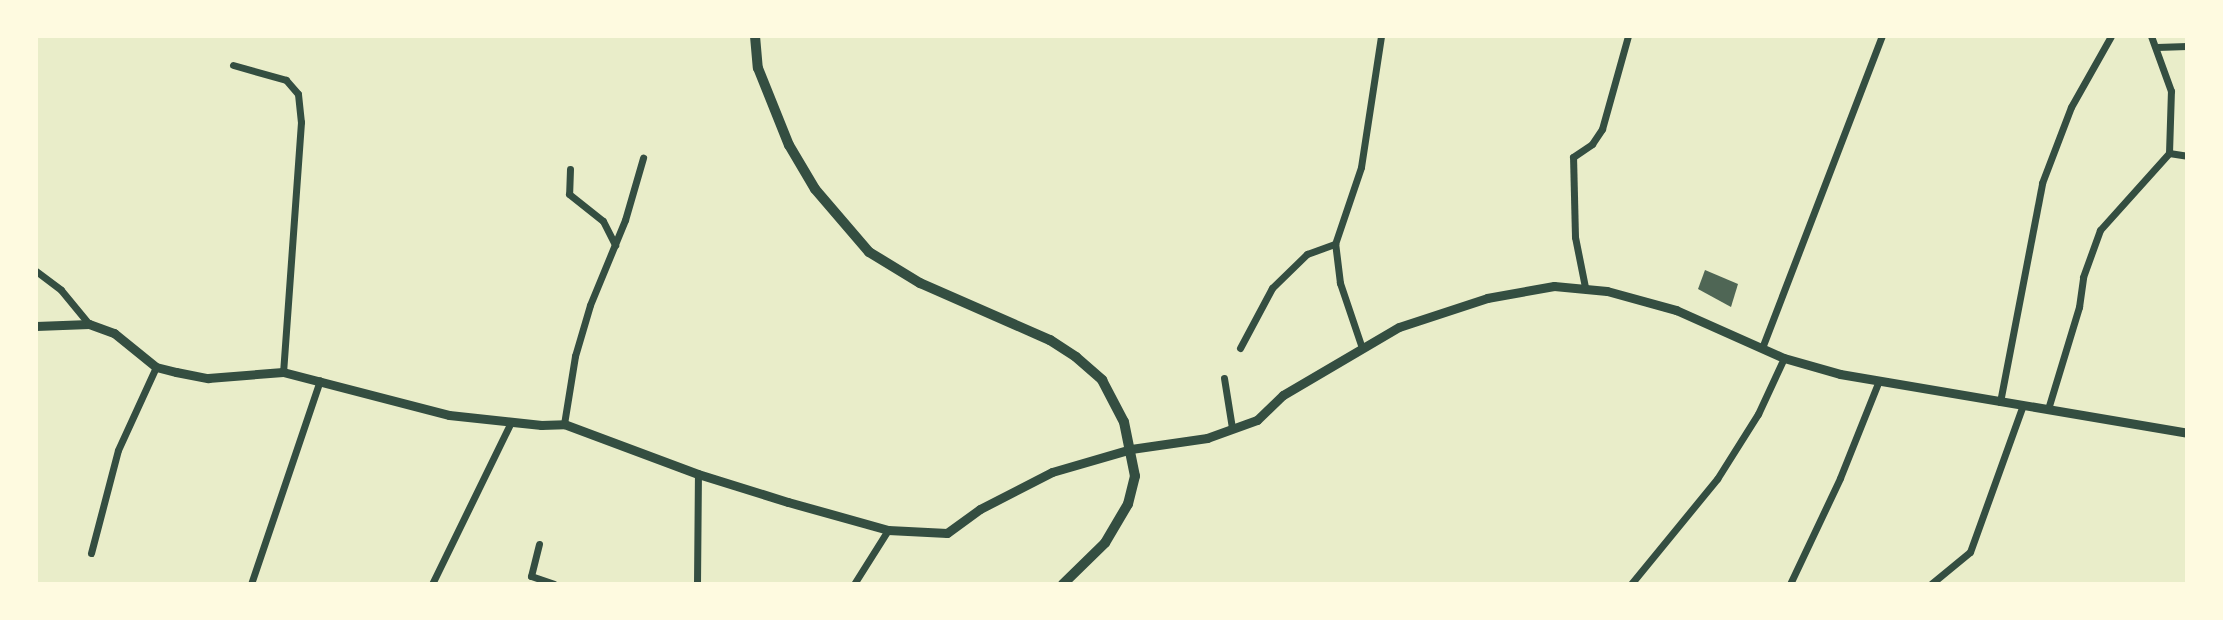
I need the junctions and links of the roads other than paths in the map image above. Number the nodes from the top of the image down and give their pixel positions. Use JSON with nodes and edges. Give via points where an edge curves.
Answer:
{"nodes":[{"id":1,"x":755,"y":36,"type":"edge"},
{"id":2,"x":1381,"y":36,"type":"edge"},
{"id":3,"x":1628,"y":36,"type":"edge"},
{"id":4,"x":1882,"y":36,"type":"edge"},
{"id":5,"x":2111,"y":36,"type":"edge"},
{"id":6,"x":2151,"y":36,"type":"edge"},
{"id":7,"x":2187,"y":46,"type":"edge"},
{"id":8,"x":2157,"y":47,"type":"junction"},
{"id":9,"x":233,"y":65,"type":"dead end"},
{"id":10,"x":2169,"y":153,"type":"junction"},
{"id":11,"x":2187,"y":156,"type":"edge"},
{"id":12,"x":643,"y":158,"type":"dead end"},
{"id":13,"x":570,"y":169,"type":"dead end"},
{"id":14,"x":1335,"y":244,"type":"junction"},
{"id":15,"x":615,"y":245,"type":"junction"},
{"id":16,"x":36,"y":271,"type":"edge"},
{"id":17,"x":1585,"y":287,"type":"junction"},
{"id":18,"x":89,"y":324,"type":"junction"},
{"id":19,"x":36,"y":326,"type":"edge"},
{"id":20,"x":1240,"y":348,"type":"dead end"},
{"id":21,"x":1362,"y":348,"type":"junction"},
{"id":22,"x":1762,"y":348,"type":"junction"},
{"id":23,"x":1784,"y":358,"type":"junction"},
{"id":24,"x":156,"y":367,"type":"junction"},
{"id":25,"x":283,"y":372,"type":"junction"},
{"id":26,"x":1224,"y":378,"type":"dead end"},
{"id":27,"x":320,"y":380,"type":"junction"},
{"id":28,"x":1878,"y":383,"type":"junction"},
{"id":29,"x":2000,"y":402,"type":"junction"},
{"id":30,"x":2023,"y":405,"type":"junction"},
{"id":31,"x":2048,"y":409,"type":"junction"},
{"id":32,"x":511,"y":422,"type":"junction"},
{"id":33,"x":564,"y":424,"type":"junction"},
{"id":34,"x":1232,"y":428,"type":"junction"},
{"id":35,"x":2187,"y":433,"type":"edge"},
{"id":36,"x":1131,"y":449,"type":"junction"},
{"id":37,"x":698,"y":474,"type":"junction"},
{"id":38,"x":888,"y":530,"type":"junction"},
{"id":39,"x":539,"y":544,"type":"dead end"},
{"id":40,"x":91,"y":553,"type":"dead end"},
{"id":41,"x":251,"y":584,"type":"edge"},
{"id":42,"x":432,"y":584,"type":"edge"},
{"id":43,"x":554,"y":584,"type":"edge"},
{"id":44,"x":697,"y":584,"type":"edge"},
{"id":45,"x":854,"y":584,"type":"edge"},
{"id":46,"x":1063,"y":584,"type":"edge"},
{"id":47,"x":1631,"y":584,"type":"edge"},
{"id":48,"x":1790,"y":584,"type":"edge"},
{"id":49,"x":1931,"y":584,"type":"edge"}],
"edges":[{"from":1,"to":36,"type":"main road","via":[[758,68],[776,117],[815,189],[841,223],[893,269],[1050,340],[1076,357],[1102,380],[1124,422]]},
{"from":2,"to":14,"type":"street","via":[[1361,167]]},
{"from":3,"to":17,"type":"street","via":[[1602,129],[1573,157],[1575,237]]},
{"from":4,"to":22,"type":"street"},
{"from":5,"to":29,"type":"street","via":[[2071,107],[2042,183]]},
{"from":6,"to":8,"type":"street"},
{"from":7,"to":8,"type":"street"},
{"from":8,"to":10,"type":"street","via":[[2171,91]]},
{"from":9,"to":25,"type":"street","via":[[286,80],[298,94],[301,122]]},
{"from":10,"to":11,"type":"street"},
{"from":10,"to":31,"type":"street","via":[[2100,230]]},
{"from":12,"to":15,"type":"street"},
{"from":13,"to":15,"type":"street","via":[[569,194],[603,221]]},
{"from":14,"to":20,"type":"street","via":[[1307,254],[1272,288]]},
{"from":14,"to":21,"type":"street","via":[[1340,283]]},
{"from":15,"to":33,"type":"street","via":[[575,356]]},
{"from":16,"to":18,"type":"street","via":[[61,290]]},
{"from":17,"to":21,"type":"street","via":[[1554,286],[1487,298],[1399,327]]},
{"from":17,"to":22,"type":"street","via":[[1676,310]]},
{"from":18,"to":19,"type":"street"},
{"from":18,"to":24,"type":"street","via":[[114,333]]},
{"from":21,"to":34,"type":"street","via":[[1283,395],[1257,420]]},
{"from":22,"to":23,"type":"street"},
{"from":23,"to":28,"type":"street"},
{"from":23,"to":47,"type":"street","via":[[1758,414],[1717,479]]},
{"from":24,"to":25,"type":"street","via":[[208,378]]},
{"from":24,"to":40,"type":"street","via":[[118,450]]},
{"from":25,"to":27,"type":"street"},
{"from":26,"to":34,"type":"street"},
{"from":27,"to":32,"type":"street","via":[[449,415]]},
{"from":27,"to":41,"type":"street"},
{"from":28,"to":29,"type":"street"},
{"from":28,"to":48,"type":"street"},
{"from":29,"to":30,"type":"street"},
{"from":30,"to":31,"type":"street"},
{"from":30,"to":49,"type":"street","via":[[1970,552]]},
{"from":31,"to":35,"type":"street"},
{"from":32,"to":33,"type":"street"},
{"from":32,"to":42,"type":"street"},
{"from":33,"to":37,"type":"street"},
{"from":34,"to":36,"type":"street","via":[[1207,438]]},
{"from":36,"to":38,"type":"street","via":[[1052,472],[980,509],[947,533]]},
{"from":36,"to":46,"type":"main road","via":[[1135,476],[1128,504],[1105,543]]},
{"from":37,"to":38,"type":"street"},
{"from":37,"to":44,"type":"street"},
{"from":38,"to":45,"type":"street"},
{"from":39,"to":43,"type":"street","via":[[531,576]]}]}
